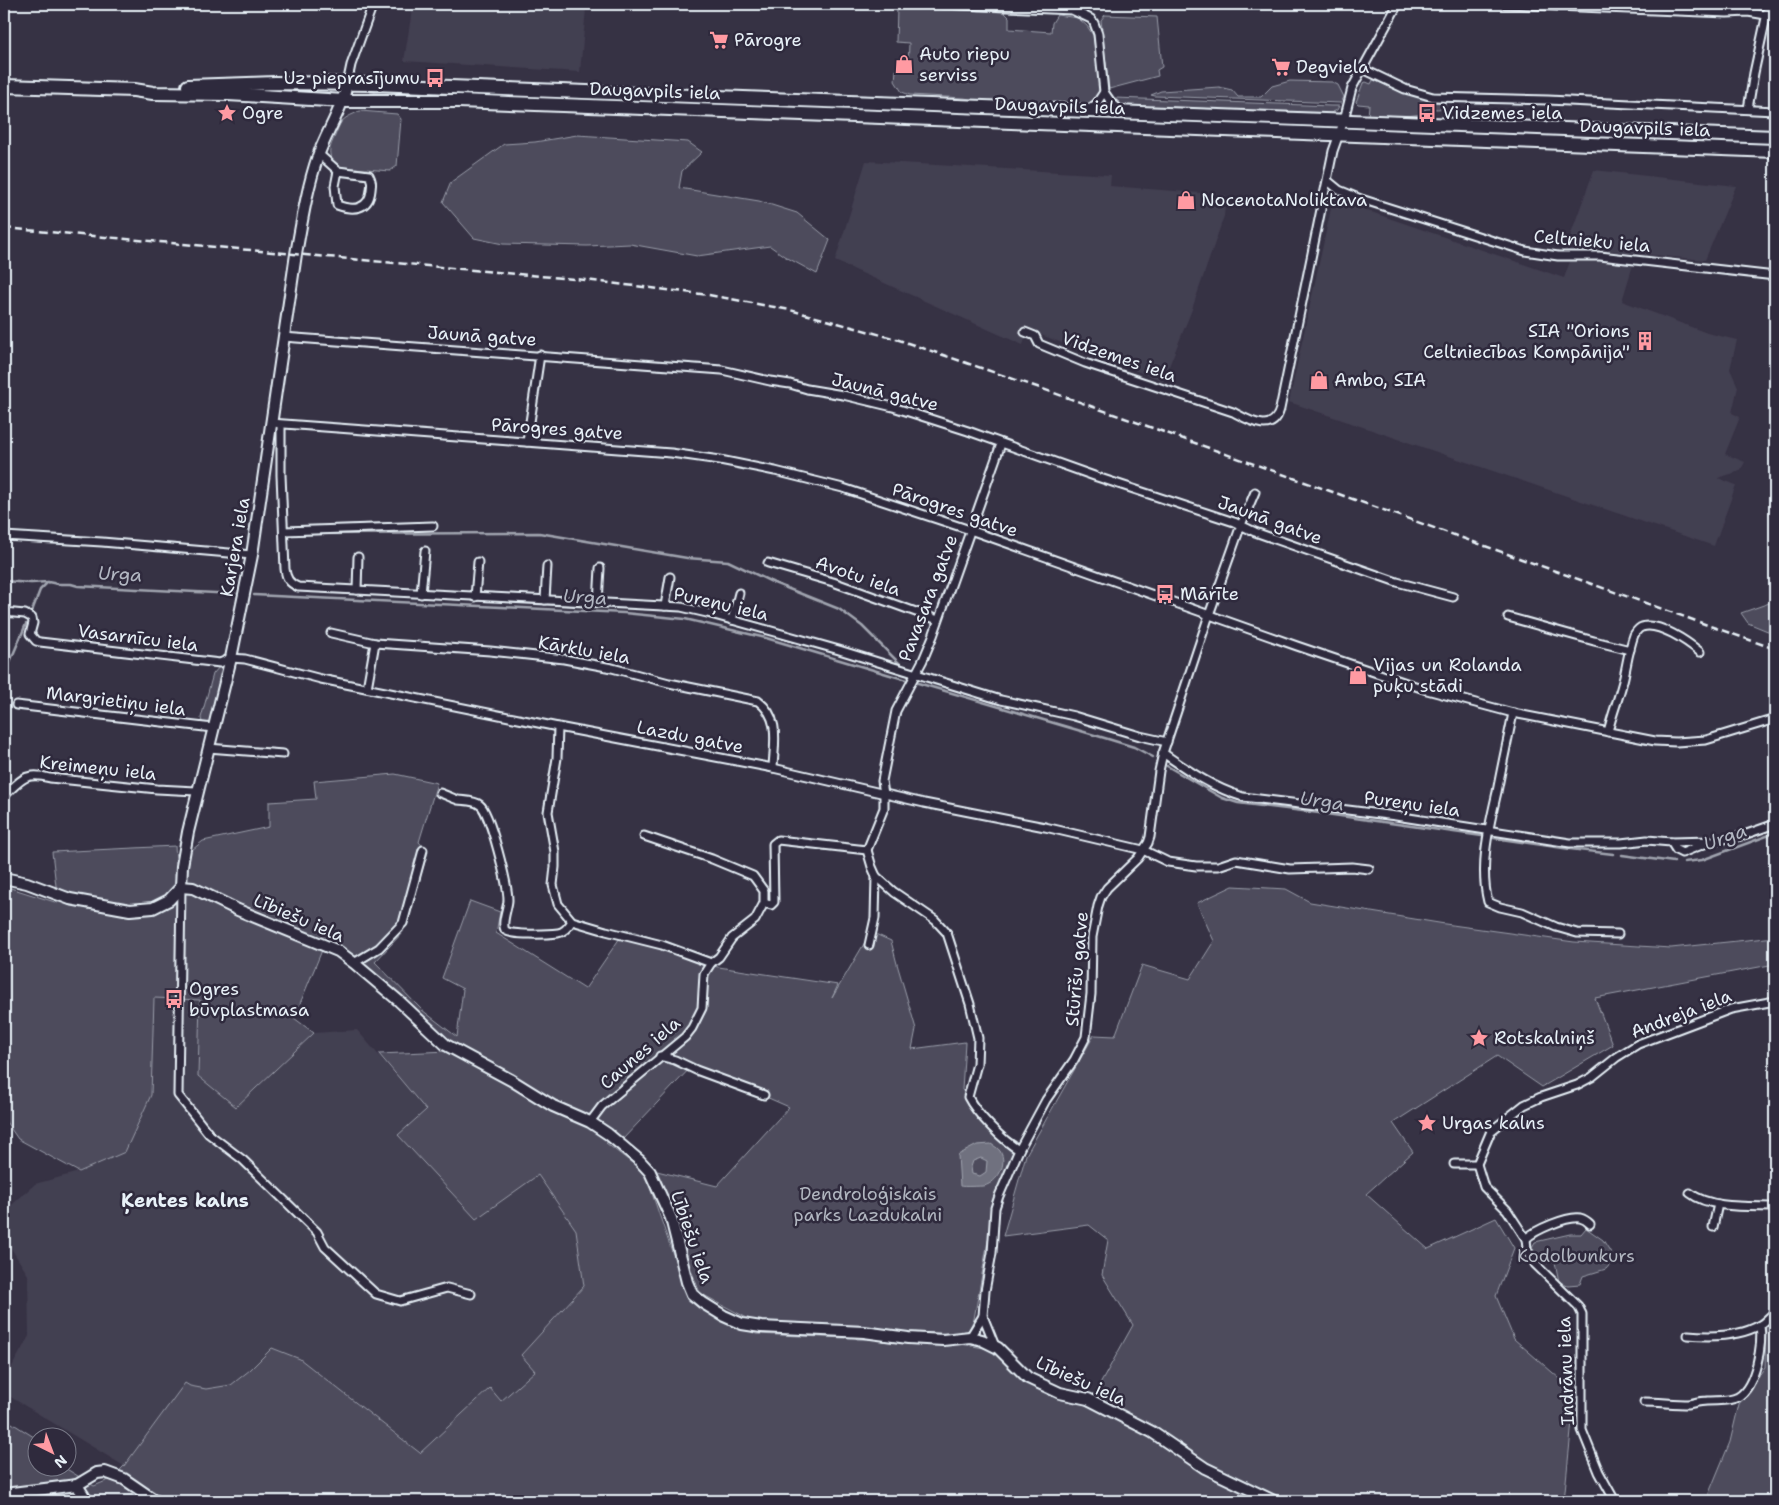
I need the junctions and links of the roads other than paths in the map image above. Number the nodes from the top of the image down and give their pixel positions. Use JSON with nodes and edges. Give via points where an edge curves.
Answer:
{"nodes":[{"id":1,"x":373,"y":4,"type":"edge"},
{"id":2,"x":942,"y":4,"type":"edge"},
{"id":3,"x":1398,"y":4,"type":"edge"},
{"id":4,"x":1505,"y":4,"type":"edge"},
{"id":5,"x":1769,"y":4,"type":"edge"},
{"id":6,"x":1766,"y":15,"type":"junction"},
{"id":7,"x":1361,"y":68,"type":"junction"},
{"id":8,"x":347,"y":84,"type":"junction"},
{"id":9,"x":4,"y":86,"type":"edge"},
{"id":10,"x":134,"y":90,"type":"junction"},
{"id":11,"x":1104,"y":92,"type":"junction"},
{"id":12,"x":344,"y":101,"type":"junction"},
{"id":13,"x":1748,"y":109,"type":"junction"},
{"id":14,"x":1087,"y":111,"type":"junction"},
{"id":15,"x":1775,"y":111,"type":"edge"},
{"id":16,"x":1122,"y":112,"type":"junction"},
{"id":17,"x":1344,"y":120,"type":"junction"},
{"id":18,"x":1339,"y":134,"type":"junction"},
{"id":19,"x":1775,"y":137,"type":"edge"},
{"id":20,"x":1775,"y":151,"type":"edge"},
{"id":21,"x":319,"y":154,"type":"junction"},
{"id":22,"x":338,"y":171,"type":"junction"},
{"id":23,"x":1328,"y":181,"type":"junction"},
{"id":24,"x":1775,"y":276,"type":"edge"},
{"id":25,"x":1025,"y":332,"type":"dead end"},
{"id":26,"x":284,"y":337,"type":"junction"},
{"id":27,"x":540,"y":356,"type":"junction"},
{"id":28,"x":276,"y":424,"type":"junction"},
{"id":29,"x":527,"y":442,"type":"junction"},
{"id":30,"x":1001,"y":444,"type":"junction"},
{"id":31,"x":1255,"y":492,"type":"dead end"},
{"id":32,"x":1242,"y":525,"type":"junction"},
{"id":33,"x":433,"y":526,"type":"dead end"},
{"id":34,"x":284,"y":530,"type":"junction"},
{"id":35,"x":970,"y":530,"type":"junction"},
{"id":36,"x":4,"y":536,"type":"edge"},
{"id":37,"x":425,"y":551,"type":"dead end"},
{"id":38,"x":252,"y":555,"type":"junction"},
{"id":39,"x":358,"y":557,"type":"dead end"},
{"id":40,"x":478,"y":562,"type":"dead end"},
{"id":41,"x":768,"y":563,"type":"dead end"},
{"id":42,"x":547,"y":566,"type":"dead end"},
{"id":43,"x":600,"y":568,"type":"dead end"},
{"id":44,"x":670,"y":577,"type":"dead end"},
{"id":45,"x":357,"y":590,"type":"junction"},
{"id":46,"x":739,"y":593,"type":"dead end"},
{"id":47,"x":421,"y":594,"type":"junction"},
{"id":48,"x":475,"y":597,"type":"junction"},
{"id":49,"x":1453,"y":597,"type":"dead end"},
{"id":50,"x":545,"y":600,"type":"junction"},
{"id":51,"x":598,"y":603,"type":"junction"},
{"id":52,"x":665,"y":606,"type":"junction"},
{"id":53,"x":4,"y":612,"type":"edge"},
{"id":54,"x":1209,"y":615,"type":"junction"},
{"id":55,"x":1508,"y":617,"type":"dead end"},
{"id":56,"x":732,"y":620,"type":"junction"},
{"id":57,"x":938,"y":620,"type":"junction"},
{"id":58,"x":331,"y":633,"type":"dead end"},
{"id":59,"x":375,"y":643,"type":"junction"},
{"id":60,"x":1630,"y":650,"type":"junction"},
{"id":61,"x":1700,"y":652,"type":"dead end"},
{"id":62,"x":231,"y":658,"type":"junction"},
{"id":63,"x":914,"y":676,"type":"junction"},
{"id":64,"x":367,"y":688,"type":"junction"},
{"id":65,"x":16,"y":705,"type":"dead end"},
{"id":66,"x":1513,"y":712,"type":"junction"},
{"id":67,"x":1775,"y":719,"type":"edge"},
{"id":68,"x":558,"y":727,"type":"junction"},
{"id":69,"x":213,"y":728,"type":"junction"},
{"id":70,"x":1608,"y":732,"type":"junction"},
{"id":71,"x":1167,"y":742,"type":"junction"},
{"id":72,"x":208,"y":748,"type":"junction"},
{"id":73,"x":1163,"y":753,"type":"junction"},
{"id":74,"x":284,"y":754,"type":"dead end"},
{"id":75,"x":773,"y":768,"type":"junction"},
{"id":76,"x":196,"y":791,"type":"junction"},
{"id":77,"x":440,"y":793,"type":"dead end"},
{"id":78,"x":884,"y":794,"type":"junction"},
{"id":79,"x":4,"y":796,"type":"edge"},
{"id":80,"x":1775,"y":824,"type":"edge"},
{"id":81,"x":1488,"y":830,"type":"junction"},
{"id":82,"x":644,"y":836,"type":"dead end"},
{"id":83,"x":1671,"y":842,"type":"junction"},
{"id":84,"x":1712,"y":842,"type":"junction"},
{"id":85,"x":423,"y":850,"type":"dead end"},
{"id":86,"x":867,"y":850,"type":"junction"},
{"id":87,"x":1143,"y":850,"type":"junction"},
{"id":88,"x":1369,"y":869,"type":"dead end"},
{"id":89,"x":876,"y":876,"type":"junction"},
{"id":90,"x":4,"y":878,"type":"edge"},
{"id":91,"x":181,"y":887,"type":"junction"},
{"id":92,"x":764,"y":903,"type":"junction"},
{"id":93,"x":572,"y":921,"type":"junction"},
{"id":94,"x":1618,"y":934,"type":"dead end"},
{"id":95,"x":869,"y":945,"type":"dead end"},
{"id":96,"x":354,"y":962,"type":"junction"},
{"id":97,"x":711,"y":963,"type":"junction"},
{"id":98,"x":1775,"y":1001,"type":"edge"},
{"id":99,"x":660,"y":1056,"type":"junction"},
{"id":100,"x":764,"y":1095,"type":"dead end"},
{"id":101,"x":590,"y":1122,"type":"junction"},
{"id":102,"x":1019,"y":1150,"type":"junction"},
{"id":103,"x":1454,"y":1164,"type":"dead end"},
{"id":104,"x":1477,"y":1164,"type":"junction"},
{"id":105,"x":1690,"y":1193,"type":"dead end"},
{"id":106,"x":1721,"y":1204,"type":"junction"},
{"id":107,"x":1775,"y":1207,"type":"edge"},
{"id":108,"x":1590,"y":1224,"type":"dead end"},
{"id":109,"x":1713,"y":1227,"type":"dead end"},
{"id":110,"x":1526,"y":1239,"type":"junction"},
{"id":111,"x":471,"y":1294,"type":"dead end"},
{"id":112,"x":1775,"y":1312,"type":"edge"},
{"id":113,"x":983,"y":1316,"type":"junction"},
{"id":114,"x":1760,"y":1325,"type":"junction"},
{"id":115,"x":1688,"y":1335,"type":"dead end"},
{"id":116,"x":970,"y":1337,"type":"junction"},
{"id":117,"x":995,"y":1346,"type":"junction"},
{"id":118,"x":1644,"y":1402,"type":"dead end"},
{"id":119,"x":77,"y":1485,"type":"junction"},
{"id":120,"x":4,"y":1494,"type":"edge"},
{"id":121,"x":87,"y":1501,"type":"edge"},
{"id":122,"x":156,"y":1501,"type":"edge"},
{"id":123,"x":1274,"y":1501,"type":"edge"},
{"id":124,"x":1616,"y":1501,"type":"edge"}],
"edges":[{"from":1,"to":8,"type":"street"},
{"from":2,"to":11,"type":"street","via":[[1079,12],[1090,18],[1096,28]]},
{"from":3,"to":7,"type":"street","name":"Vidzemes iela"},
{"from":4,"to":6,"type":"street"},
{"from":5,"to":6,"type":"street"},
{"from":6,"to":13,"type":"street"},
{"from":7,"to":13,"type":"street","via":[[1405,90],[1434,97]]},
{"from":7,"to":17,"type":"street","name":"Vidzemes iela"},
{"from":8,"to":10,"type":"highway","name":"Daugavpils iela","via":[[275,83]]},
{"from":8,"to":12,"type":"street","name":"Karjera iela"},
{"from":8,"to":14,"type":"highway","name":"Daugavpils iela"},
{"from":9,"to":10,"type":"highway"},
{"from":10,"to":12,"type":"highway","name":"Daugavpils iela"},
{"from":11,"to":14,"type":"street"},
{"from":11,"to":16,"type":"street"},
{"from":12,"to":18,"type":"highway","name":"Daugavpils iela","via":[[459,101]]},
{"from":12,"to":21,"type":"street","name":"Karjera iela"},
{"from":13,"to":15,"type":"street"},
{"from":14,"to":16,"type":"highway","name":"Daugavpils iela"},
{"from":16,"to":17,"type":"highway","name":"Daugavpils iela"},
{"from":17,"to":18,"type":"street","name":"Vidzemes iela"},
{"from":17,"to":19,"type":"highway","name":"Daugavpils iela"},
{"from":18,"to":20,"type":"highway","name":"Daugavpils iela"},
{"from":18,"to":23,"type":"street","name":"Vidzemes iela"},
{"from":21,"to":22,"type":"street"},
{"from":21,"to":26,"type":"street","name":"Karjera iela","via":[[304,208]]},
{"from":22,"to":22,"type":"street","via":[[335,186],[337,205],[346,208],[366,205],[372,182],[368,175]]},
{"from":23,"to":24,"type":"street","name":"Celtnieku iela","via":[[1339,190],[1361,199],[1525,251]]},
{"from":23,"to":25,"type":"street","name":"Vidzemes iela","via":[[1278,418],[1271,424],[1248,419],[1079,360],[1038,344],[1035,336]]},
{"from":26,"to":27,"type":"street","name":"Jaunā gatve"},
{"from":26,"to":28,"type":"street","name":"Karjera iela"},
{"from":27,"to":29,"type":"street"},
{"from":27,"to":30,"type":"street","name":"Jaunā gatve","via":[[722,370],[877,403]]},
{"from":28,"to":29,"type":"street","name":"Pārogres gatve"},
{"from":28,"to":34,"type":"street"},
{"from":28,"to":38,"type":"street","name":"Karjera iela"},
{"from":29,"to":35,"type":"street","name":"Pārogres gatve","via":[[671,452],[720,460],[843,488]]},
{"from":30,"to":32,"type":"street","name":"Jaunā gatve"},
{"from":30,"to":35,"type":"street","name":"Pavasara gatve"},
{"from":31,"to":32,"type":"street","name":"Stūrīšu gatve"},
{"from":32,"to":49,"type":"street","name":"Jaunā gatve","via":[[1397,582]]},
{"from":32,"to":54,"type":"street","name":"Stūrīšu gatve"},
{"from":33,"to":34,"type":"street"},
{"from":34,"to":45,"type":"street","name":"Pureņu iela","via":[[286,575],[292,584],[304,588]]},
{"from":35,"to":54,"type":"street","name":"Pārogres gatve"},
{"from":35,"to":57,"type":"street","name":"Pavasara gatve"},
{"from":36,"to":38,"type":"street"},
{"from":37,"to":47,"type":"street"},
{"from":38,"to":62,"type":"street","name":"Karjera iela"},
{"from":39,"to":45,"type":"street"},
{"from":40,"to":48,"type":"street"},
{"from":41,"to":57,"type":"street","name":"Avotu iela","via":[[833,582]]},
{"from":42,"to":50,"type":"street"},
{"from":43,"to":51,"type":"street"},
{"from":44,"to":52,"type":"street"},
{"from":45,"to":47,"type":"street","name":"Pureņu iela"},
{"from":46,"to":56,"type":"street"},
{"from":47,"to":48,"type":"street","name":"Pureņu iela"},
{"from":48,"to":50,"type":"street","name":"Pureņu iela"},
{"from":50,"to":51,"type":"street","name":"Pureņu iela"},
{"from":51,"to":52,"type":"street","name":"Pureņu iela"},
{"from":52,"to":56,"type":"street","name":"Pureņu iela","via":[[694,609]]},
{"from":53,"to":62,"type":"street","name":"Vasarnīcu iela","via":[[32,618],[30,634],[40,642],[220,663]]},
{"from":54,"to":66,"type":"street","name":"Pārogres gatve","via":[[1427,690]]},
{"from":54,"to":71,"type":"street","name":"Stūrīšu gatve"},
{"from":55,"to":60,"type":"street"},
{"from":56,"to":63,"type":"street","name":"Pureņu iela","via":[[839,650]]},
{"from":57,"to":63,"type":"street","name":"Pavasara gatve"},
{"from":58,"to":59,"type":"street","name":"Kārklu iela"},
{"from":59,"to":64,"type":"street"},
{"from":59,"to":75,"type":"street","name":"Kārklu iela","via":[[564,659],[758,701],[773,718]]},
{"from":60,"to":61,"type":"street","via":[[1638,629],[1649,626],[1681,637]]},
{"from":60,"to":70,"type":"street"},
{"from":62,"to":64,"type":"street","name":"Lazdu gatve"},
{"from":62,"to":69,"type":"street","name":"Karjera iela"},
{"from":63,"to":71,"type":"street","name":"Pureņu iela"},
{"from":63,"to":78,"type":"street","name":"Pavasara gatve","via":[[891,728],[882,781]]},
{"from":64,"to":68,"type":"street","name":"Lazdu gatve"},
{"from":65,"to":69,"type":"street","name":"Margrietiņu iela"},
{"from":66,"to":70,"type":"street","name":"Pārogres gatve"},
{"from":66,"to":81,"type":"street"},
{"from":67,"to":70,"type":"street","name":"Pārogres gatve","via":[[1692,742],[1655,741]]},
{"from":68,"to":75,"type":"street","name":"Lazdu gatve"},
{"from":68,"to":93,"type":"street","via":[[557,758],[548,812],[555,852],[553,885],[558,904]]},
{"from":69,"to":72,"type":"street","name":"Karjera iela"},
{"from":71,"to":73,"type":"street","name":"Stūrīšu gatve"},
{"from":72,"to":74,"type":"street"},
{"from":72,"to":76,"type":"street","name":"Karjera iela"},
{"from":73,"to":81,"type":"street","name":"Pureņu iela","via":[[1197,776],[1243,797]]},
{"from":73,"to":87,"type":"street","name":"Stūrīšu gatve","via":[[1150,837]]},
{"from":75,"to":78,"type":"street","name":"Lazdu gatve"},
{"from":76,"to":79,"type":"street","name":"Kreimeņu iela","via":[[157,790],[36,774],[27,776]]},
{"from":76,"to":91,"type":"street","name":"Karjera iela","via":[[184,851]]},
{"from":77,"to":93,"type":"street","via":[[480,804],[488,815],[508,889],[505,930],[521,934],[560,933]]},
{"from":78,"to":86,"type":"street","name":"Pavasara gatve","via":[[884,808]]},
{"from":78,"to":87,"type":"street","name":"Lazdu gatve"},
{"from":80,"to":84,"type":"street"},
{"from":81,"to":83,"type":"street","name":"Pureņu iela","via":[[1570,843]]},
{"from":81,"to":94,"type":"street","via":[[1484,869],[1488,902],[1577,934]]},
{"from":82,"to":92,"type":"street","via":[[753,876],[764,891]]},
{"from":83,"to":84,"type":"street"},
{"from":83,"to":84,"type":"street","via":[[1682,853]]},
{"from":85,"to":96,"type":"street","via":[[403,923],[379,948]]},
{"from":86,"to":89,"type":"street"},
{"from":86,"to":92,"type":"street","name":"Caunes iela","via":[[778,840],[773,844],[774,902],[771,905]]},
{"from":87,"to":88,"type":"street","name":"Lazdu gatve","via":[[1168,862],[1196,866],[1218,866],[1236,860],[1290,870]]},
{"from":87,"to":102,"type":"street","name":"Stūrīšu gatve","via":[[1101,897],[1092,937],[1086,1037]]},
{"from":89,"to":95,"type":"street","via":[[875,918]]},
{"from":89,"to":102,"type":"street","via":[[935,920],[947,933],[978,1038],[977,1064],[968,1097],[972,1106],[1008,1144]]},
{"from":90,"to":91,"type":"street","via":[[70,899],[130,910],[153,908],[169,900]]},
{"from":91,"to":96,"type":"street","name":"Lībiešu iela","via":[[193,888],[338,951]]},
{"from":91,"to":111,"type":"street","name":"Karjera iela","via":[[178,1094],[209,1134],[243,1160],[317,1232],[325,1247],[376,1294],[400,1301],[447,1288]]},
{"from":92,"to":97,"type":"street","name":"Caunes iela","via":[[755,920],[732,938]]},
{"from":93,"to":97,"type":"street","via":[[662,945]]},
{"from":96,"to":101,"type":"street","name":"Lībiešu iela","via":[[446,1045],[554,1106]]},
{"from":97,"to":99,"type":"street","name":"Caunes iela","via":[[704,974],[702,1008],[692,1028]]},
{"from":98,"to":104,"type":"street","name":"Andreja iela","via":[[1731,1009],[1638,1044],[1592,1077],[1524,1105],[1492,1131]]},
{"from":99,"to":100,"type":"street"},
{"from":99,"to":101,"type":"street","name":"Caunes iela","via":[[602,1106]]},
{"from":101,"to":116,"type":"street","name":"Lībiešu iela","via":[[650,1172],[671,1218],[692,1294],[724,1316],[742,1324],[761,1327],[864,1332],[908,1338],[952,1340]]},
{"from":102,"to":113,"type":"street","name":"Stūrīšu gatve","via":[[995,1208]]},
{"from":103,"to":104,"type":"street"},
{"from":104,"to":110,"type":"street","name":"Indrānu iela","via":[[1484,1187],[1507,1210]]},
{"from":105,"to":106,"type":"street","via":[[1704,1201]]},
{"from":106,"to":107,"type":"street"},
{"from":106,"to":109,"type":"street"},
{"from":108,"to":110,"type":"street","via":[[1582,1218],[1569,1219],[1535,1232]]},
{"from":110,"to":124,"type":"street","name":"Indrānu iela","via":[[1535,1264],[1578,1306],[1582,1314],[1582,1430],[1599,1472]]},
{"from":112,"to":114,"type":"street"},
{"from":113,"to":116,"type":"street","name":"Stūrīšu gatve"},
{"from":113,"to":117,"type":"street"},
{"from":114,"to":115,"type":"street","via":[[1729,1334]]},
{"from":114,"to":118,"type":"street","via":[[1761,1346],[1757,1363],[1749,1383],[1737,1398],[1688,1404]]},
{"from":116,"to":117,"type":"street","name":"Lībiešu iela"},
{"from":117,"to":123,"type":"street","name":"Lībiešu iela","via":[[1028,1378],[1060,1393],[1088,1399],[1152,1432],[1205,1468]]},
{"from":119,"to":120,"type":"street"},
{"from":119,"to":121,"type":"street"},
{"from":119,"to":122,"type":"street","via":[[105,1472]]}]}
